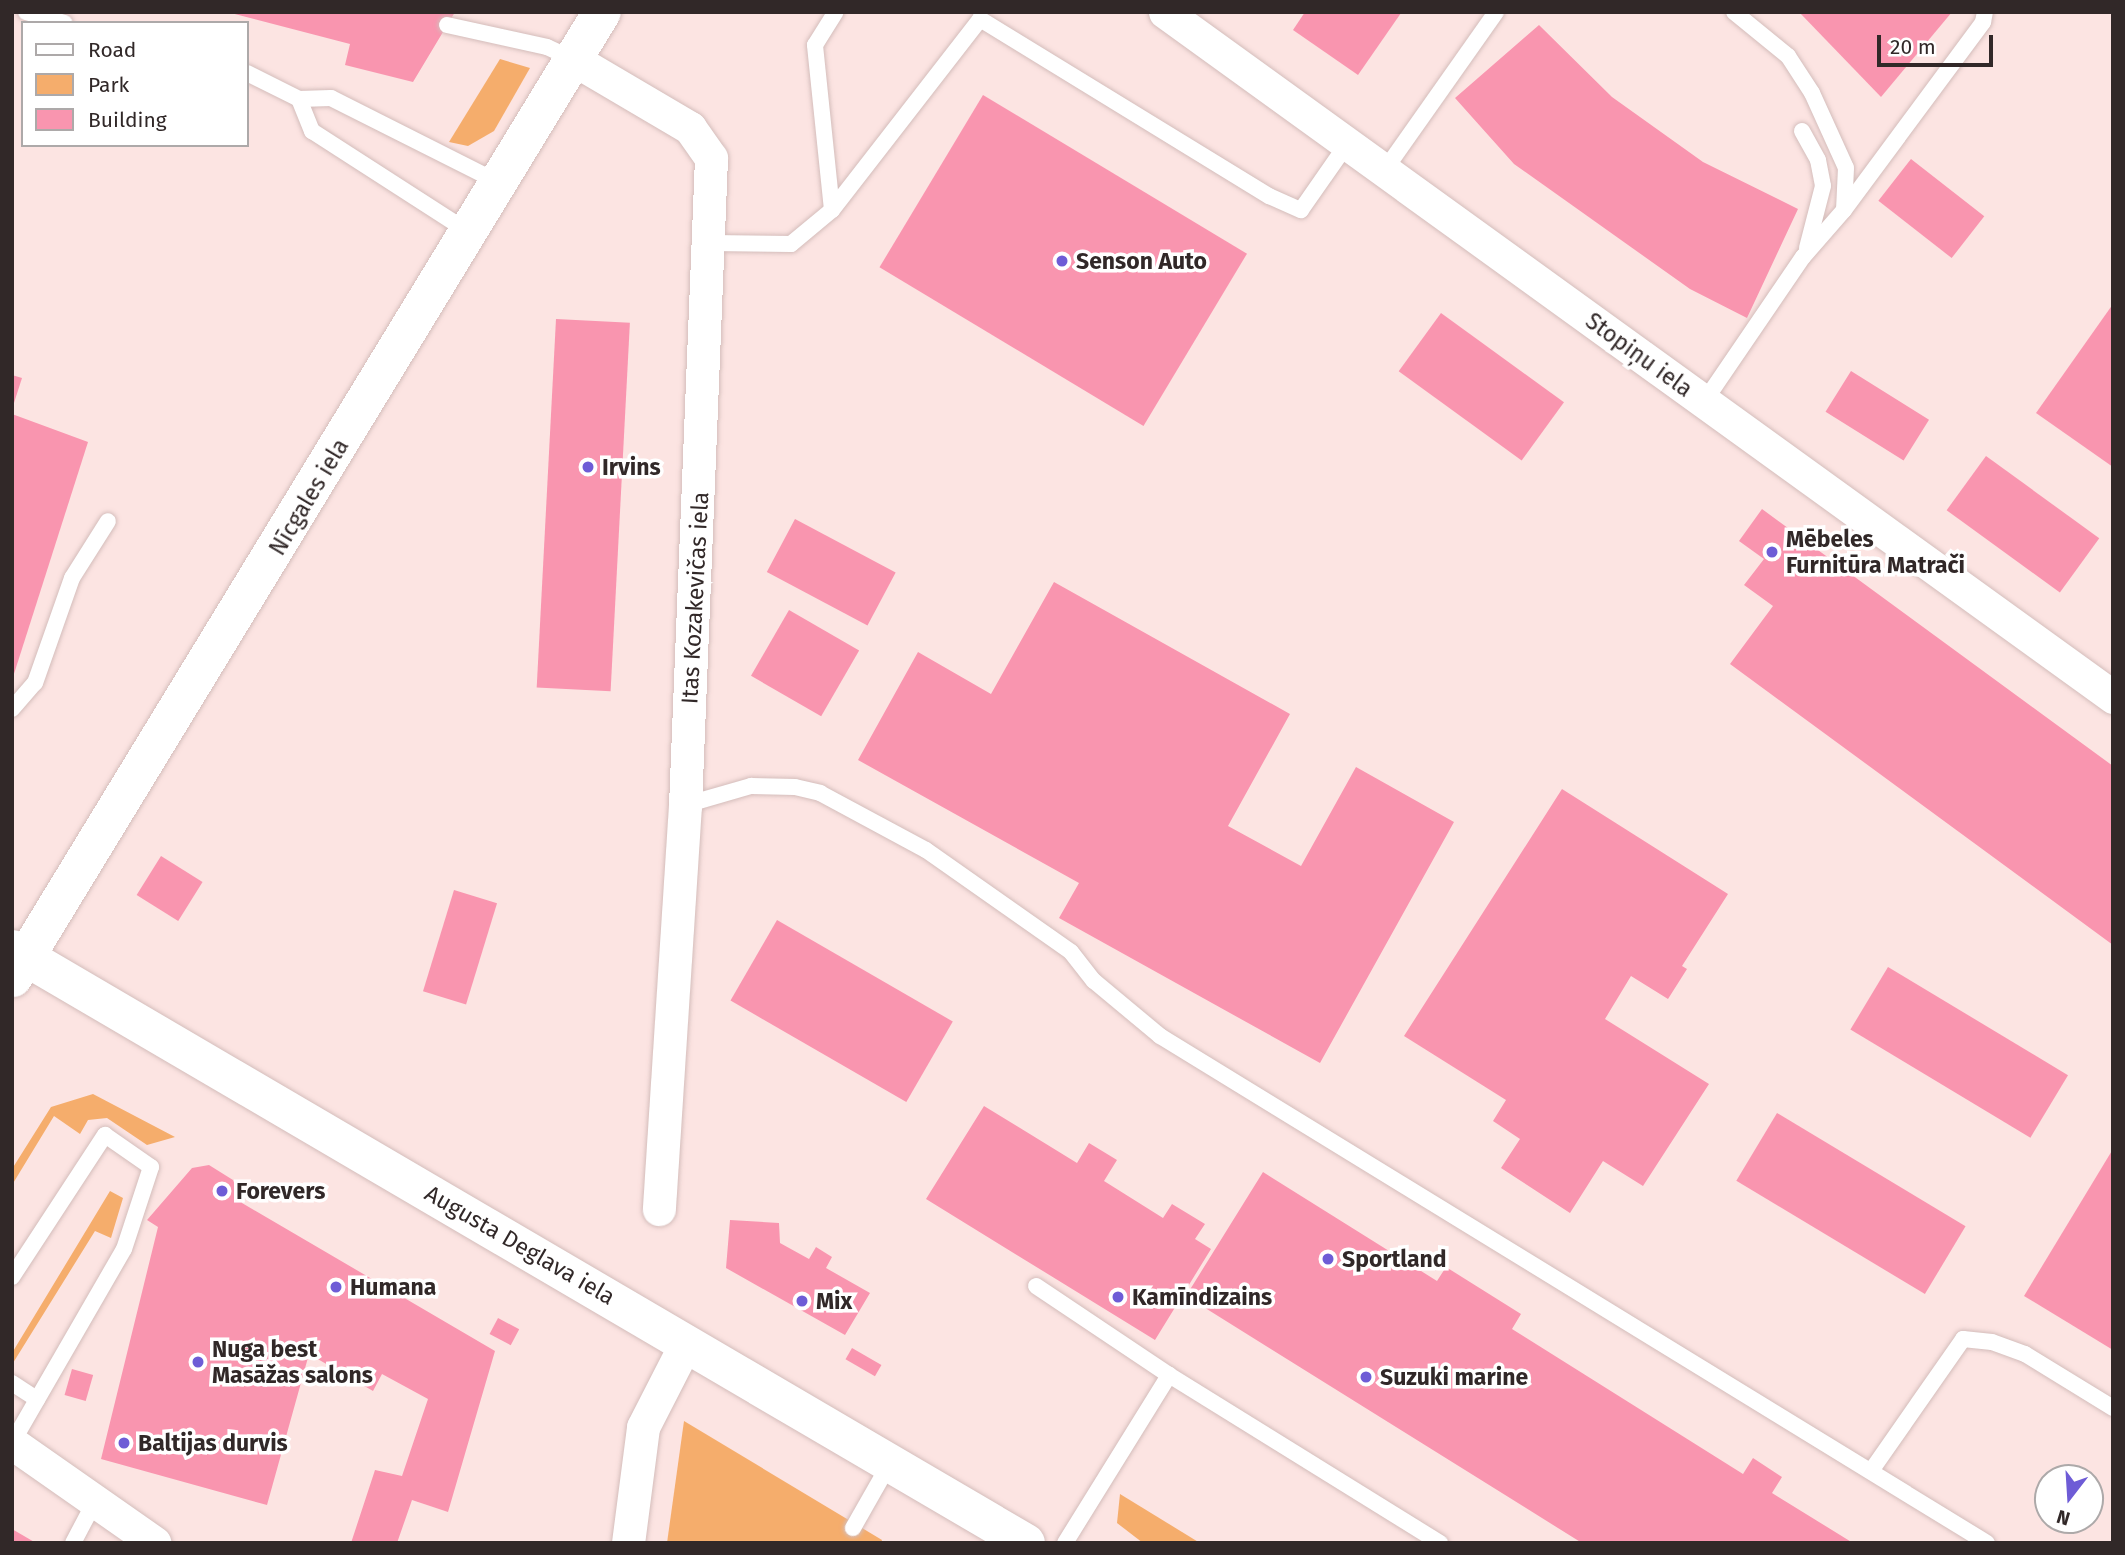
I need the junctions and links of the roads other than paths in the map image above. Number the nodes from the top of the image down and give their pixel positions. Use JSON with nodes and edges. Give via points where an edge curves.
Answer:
{"nodes":[{"id":1,"x":26,"y":12,"type":"edge"},
{"id":2,"x":602,"y":12,"type":"edge"},
{"id":3,"x":836,"y":12,"type":"edge"},
{"id":4,"x":1165,"y":12,"type":"edge"},
{"id":5,"x":1734,"y":12,"type":"edge"},
{"id":6,"x":1985,"y":12,"type":"edge"},
{"id":7,"x":1497,"y":13,"type":"edge"},
{"id":8,"x":980,"y":16,"type":"edge"},
{"id":9,"x":57,"y":21,"type":"edge"},
{"id":10,"x":447,"y":25,"type":"dead end"},
{"id":11,"x":573,"y":59,"type":"junction"},
{"id":12,"x":248,"y":74,"type":"edge"},
{"id":13,"x":299,"y":99,"type":"junction"},
{"id":14,"x":1802,"y":131,"type":"dead end"},
{"id":15,"x":1347,"y":144,"type":"junction"},
{"id":16,"x":1384,"y":171,"type":"junction"},
{"id":17,"x":499,"y":182,"type":"junction"},
{"id":18,"x":832,"y":210,"type":"junction"},
{"id":19,"x":1844,"y":210,"type":"junction"},
{"id":20,"x":470,"y":232,"type":"junction"},
{"id":21,"x":711,"y":243,"type":"junction"},
{"id":22,"x":1804,"y":257,"type":"junction"},
{"id":23,"x":1704,"y":402,"type":"junction"},
{"id":24,"x":108,"y":521,"type":"dead end"},
{"id":25,"x":2113,"y":697,"type":"edge"},
{"id":26,"x":12,"y":709,"type":"edge"},
{"id":27,"x":685,"y":805,"type":"junction"},
{"id":28,"x":17,"y":962,"type":"edge"},
{"id":29,"x":659,"y":1209,"type":"dead end"},
{"id":30,"x":12,"y":1277,"type":"edge"},
{"id":31,"x":1036,"y":1286,"type":"dead end"},
{"id":32,"x":686,"y":1343,"type":"junction"},
{"id":33,"x":1170,"y":1375,"type":"junction"},
{"id":34,"x":12,"y":1383,"type":"edge"},
{"id":35,"x":37,"y":1399,"type":"junction"},
{"id":36,"x":2113,"y":1408,"type":"edge"},
{"id":37,"x":12,"y":1443,"type":"edge"},
{"id":38,"x":890,"y":1463,"type":"junction"},
{"id":39,"x":1871,"y":1471,"type":"junction"},
{"id":40,"x":94,"y":1503,"type":"junction"},
{"id":41,"x":853,"y":1528,"type":"dead end"},
{"id":42,"x":73,"y":1543,"type":"edge"},
{"id":43,"x":155,"y":1543,"type":"edge"},
{"id":44,"x":628,"y":1543,"type":"edge"},
{"id":45,"x":1026,"y":1543,"type":"edge"},
{"id":46,"x":1065,"y":1543,"type":"edge"},
{"id":47,"x":1440,"y":1543,"type":"edge"},
{"id":48,"x":1987,"y":1543,"type":"edge"}],
"edges":[{"from":1,"to":9,"type":"lane"},
{"from":2,"to":11,"type":"main road","name":"Nīcgales iela"},
{"from":3,"to":18,"type":"lane","via":[[815,45]]},
{"from":4,"to":15,"type":"street","name":"Stopiņu iela"},
{"from":5,"to":19,"type":"lane","via":[[1788,56],[1812,93],[1846,168]]},
{"from":6,"to":19,"type":"lane","via":[[1983,22]]},
{"from":7,"to":16,"type":"lane"},
{"from":8,"to":15,"type":"lane","via":[[1269,196],[1301,210]]},
{"from":8,"to":18,"type":"lane"},
{"from":10,"to":11,"type":"lane","via":[[547,47]]},
{"from":11,"to":17,"type":"main road","name":"Nīcgales iela"},
{"from":11,"to":21,"type":"street","name":"Itas Kozakevičas iela","via":[[690,128],[711,158]]},
{"from":12,"to":13,"type":"lane"},
{"from":13,"to":17,"type":"lane","via":[[331,98]]},
{"from":13,"to":20,"type":"lane","via":[[312,131]]},
{"from":14,"to":22,"type":"lane","via":[[1818,160],[1823,186]]},
{"from":15,"to":16,"type":"street","name":"Stopiņu iela"},
{"from":16,"to":23,"type":"street","name":"Stopiņu iela"},
{"from":17,"to":20,"type":"main road","name":"Nīcgales iela"},
{"from":18,"to":21,"type":"lane","via":[[791,244]]},
{"from":19,"to":22,"type":"lane"},
{"from":20,"to":28,"type":"main road","name":"Nīcgales iela"},
{"from":21,"to":27,"type":"street","name":"Itas Kozakevičas iela"},
{"from":22,"to":23,"type":"lane"},
{"from":23,"to":25,"type":"street","name":"Stopiņu iela"},
{"from":24,"to":26,"type":"lane","via":[[72,578],[35,683]]},
{"from":27,"to":29,"type":"street","name":"Itas Kozakevičas iela"},
{"from":27,"to":39,"type":"lane","via":[[751,786],[795,787],[820,793],[926,850],[1071,952],[1094,982],[1160,1036]]},
{"from":28,"to":32,"type":"main road","name":"Augusta Deglava iela"},
{"from":30,"to":35,"type":"lane","via":[[105,1135],[152,1167],[124,1249]]},
{"from":31,"to":33,"type":"lane"},
{"from":32,"to":38,"type":"main road","name":"Augusta Deglava iela"},
{"from":32,"to":44,"type":"street","via":[[643,1427]]},
{"from":33,"to":46,"type":"lane"},
{"from":33,"to":47,"type":"lane"},
{"from":34,"to":35,"type":"lane"},
{"from":35,"to":37,"type":"lane"},
{"from":36,"to":39,"type":"lane","via":[[2025,1354],[1992,1342],[1964,1339]]},
{"from":37,"to":40,"type":"street"},
{"from":38,"to":41,"type":"lane"},
{"from":38,"to":45,"type":"main road","name":"Augusta Deglava iela"},
{"from":39,"to":48,"type":"lane"},
{"from":40,"to":42,"type":"lane"},
{"from":40,"to":43,"type":"street"}]}
